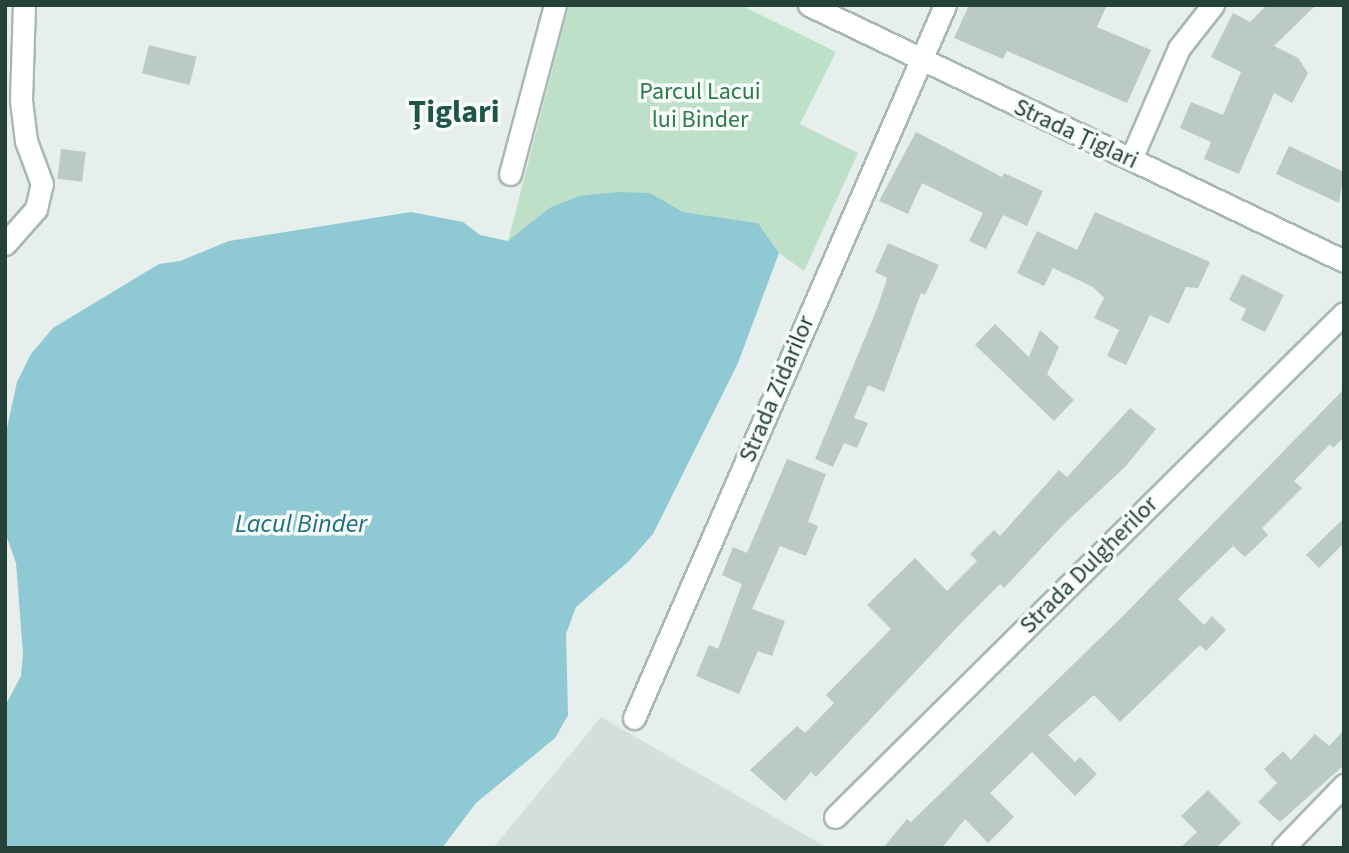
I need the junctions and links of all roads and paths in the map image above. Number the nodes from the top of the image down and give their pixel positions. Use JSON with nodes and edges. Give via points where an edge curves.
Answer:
{"nodes":[{"id":1,"x":24,"y":5,"type":"edge"},
{"id":2,"x":555,"y":5,"type":"edge"},
{"id":3,"x":809,"y":5,"type":"edge"},
{"id":4,"x":946,"y":5,"type":"edge"},
{"id":5,"x":1213,"y":5,"type":"edge"},
{"id":6,"x":920,"y":61,"type":"junction"},
{"id":7,"x":1131,"y":159,"type":"junction"},
{"id":8,"x":510,"y":174,"type":"dead end"},
{"id":9,"x":5,"y":244,"type":"edge"},
{"id":10,"x":1344,"y":261,"type":"edge"},
{"id":11,"x":1344,"y":313,"type":"edge"},
{"id":12,"x":634,"y":718,"type":"dead end"},
{"id":13,"x":1344,"y":785,"type":"edge"},
{"id":14,"x":835,"y":817,"type":"dead end"},
{"id":15,"x":1283,"y":848,"type":"edge"}],
"edges":[{"from":1,"to":9,"type":"street","via":[[21,100],[26,141],[42,184],[36,209]]},
{"from":2,"to":8,"type":"street"},
{"from":3,"to":6,"type":"street","name":"Strada Țiglari"},
{"from":4,"to":6,"type":"street","name":"Strada Zidarilor"},
{"from":5,"to":7,"type":"street","via":[[1179,48]]},
{"from":6,"to":7,"type":"street","name":"Strada Țiglari"},
{"from":6,"to":12,"type":"street","name":"Strada Zidarilor"},
{"from":7,"to":10,"type":"street","name":"Strada Țiglari"},
{"from":11,"to":14,"type":"street","name":"Strada Dulgherilor"},
{"from":13,"to":15,"type":"street"}]}
